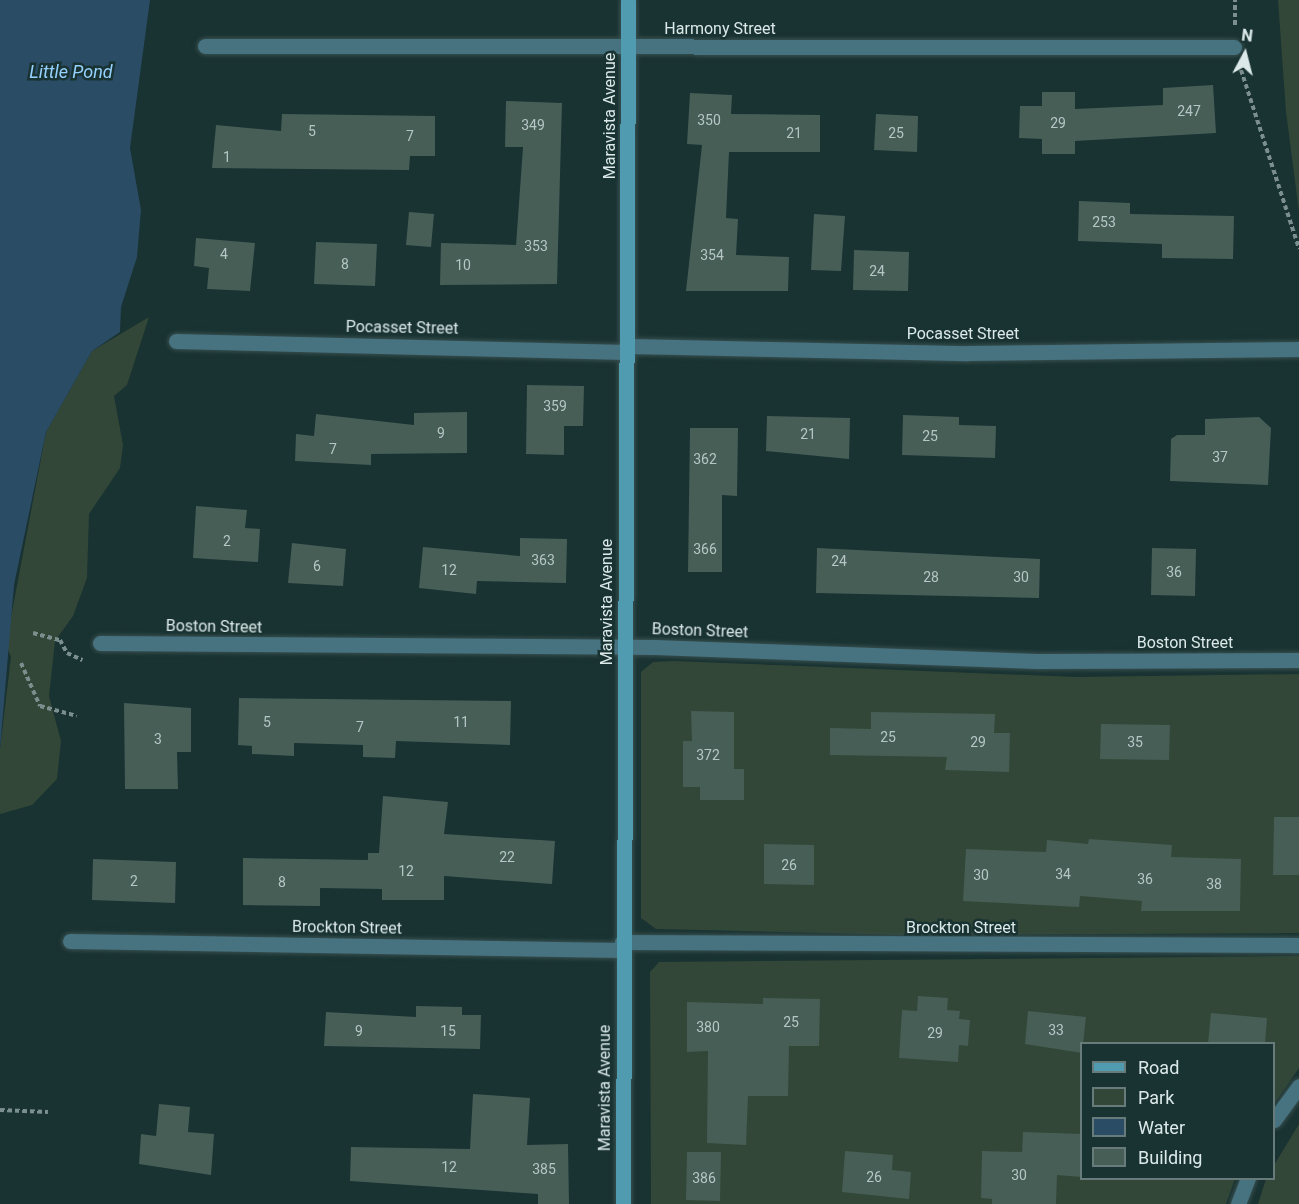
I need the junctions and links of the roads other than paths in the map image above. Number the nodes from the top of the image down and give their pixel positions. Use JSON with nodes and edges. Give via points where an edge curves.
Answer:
{"nodes":[{"id":1,"x":628,"y":0,"type":"edge"},
{"id":2,"x":206,"y":46,"type":"dead end"},
{"id":3,"x":628,"y":47,"type":"junction"},
{"id":4,"x":1234,"y":47,"type":"road end"},
{"id":5,"x":176,"y":341,"type":"dead end"},
{"id":6,"x":626,"y":349,"type":"junction"},
{"id":7,"x":1299,"y":349,"type":"edge"},
{"id":8,"x":103,"y":643,"type":"road end"},
{"id":9,"x":625,"y":647,"type":"junction"},
{"id":10,"x":1299,"y":660,"type":"edge"},
{"id":11,"x":70,"y":941,"type":"dead end"},
{"id":12,"x":1299,"y":945,"type":"edge"},
{"id":13,"x":622,"y":946,"type":"junction"},
{"id":14,"x":1299,"y":1086,"type":"edge"},
{"id":15,"x":1275,"y":1119,"type":"edge"},
{"id":16,"x":1248,"y":1180,"type":"edge"},
{"id":17,"x":623,"y":1204,"type":"edge"},
{"id":18,"x":1238,"y":1204,"type":"edge"}],
"edges":[{"from":1,"to":3,"type":"main road","name":"Maravista Avenue"},
{"from":2,"to":3,"type":"street","name":"Harmony Street"},
{"from":3,"to":4,"type":"street","name":"Harmony Street"},
{"from":3,"to":6,"type":"main road","name":"Maravista Avenue"},
{"from":5,"to":6,"type":"street","name":"Pocasset Street"},
{"from":6,"to":7,"type":"street","name":"Pocasset Street","via":[[968,353]]},
{"from":6,"to":9,"type":"main road","name":"Maravista Avenue"},
{"from":8,"to":9,"type":"street","name":"Boston Street"},
{"from":9,"to":10,"type":"street","name":"Boston Street","via":[[1037,661]]},
{"from":9,"to":13,"type":"main road","name":"Maravista Avenue"},
{"from":11,"to":13,"type":"street","name":"Brockton Street"},
{"from":12,"to":13,"type":"street","name":"Brockton Street"},
{"from":13,"to":17,"type":"main road","name":"Maravista Avenue"},
{"from":14,"to":15,"type":"street"},
{"from":16,"to":18,"type":"street"}]}
